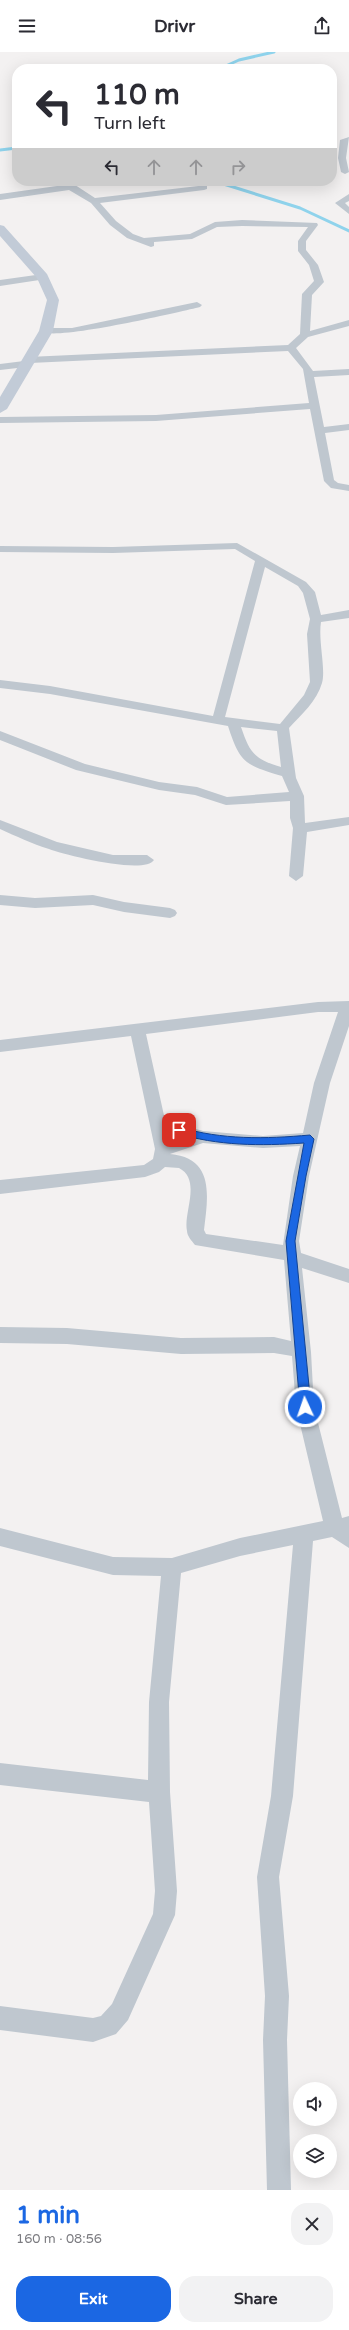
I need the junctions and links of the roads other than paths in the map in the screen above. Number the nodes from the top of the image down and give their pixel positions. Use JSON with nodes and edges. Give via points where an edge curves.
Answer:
{"nodes":[{"id":1,"x":349,"y":139,"type":"edge"},
{"id":2,"x":345,"y":172,"type":"dead end"},
{"id":3,"x":57,"y":186,"type":"edge"},
{"id":4,"x":70,"y":186,"type":"edge"},
{"id":5,"x":176,"y":186,"type":"edge"},
{"id":6,"x":192,"y":186,"type":"edge"},
{"id":7,"x":204,"y":187,"type":"dead end"},
{"id":8,"x":0,"y":197,"type":"edge"},
{"id":9,"x":349,"y":197,"type":"edge"},
{"id":10,"x":94,"y":201,"type":"junction"},
{"id":11,"x":349,"y":212,"type":"edge"},
{"id":12,"x":0,"y":229,"type":"edge"},
{"id":13,"x":142,"y":241,"type":"junction"},
{"id":14,"x":162,"y":247,"type":"dead end"},
{"id":15,"x":43,"y":277,"type":"junction"},
{"id":16,"x":0,"y":283,"type":"edge"},
{"id":17,"x":197,"y":305,"type":"dead end"},
{"id":18,"x":349,"y":323,"type":"edge"},
{"id":19,"x":46,"y":331,"type":"junction"},
{"id":20,"x":305,"y":335,"type":"junction"},
{"id":21,"x":291,"y":348,"type":"junction"},
{"id":22,"x":27,"y":362,"type":"junction"},
{"id":23,"x":0,"y":367,"type":"edge"},
{"id":24,"x":349,"y":372,"type":"edge"},
{"id":25,"x":308,"y":374,"type":"junction"},
{"id":26,"x":313,"y":406,"type":"junction"},
{"id":27,"x":0,"y":409,"type":"edge"},
{"id":28,"x":0,"y":420,"type":"edge"},
{"id":29,"x":349,"y":427,"type":"edge"},
{"id":30,"x":319,"y":431,"type":"junction"},
{"id":31,"x":349,"y":488,"type":"edge"},
{"id":32,"x":0,"y":550,"type":"edge"},
{"id":33,"x":261,"y":561,"type":"junction"},
{"id":34,"x":349,"y":614,"type":"edge"},
{"id":35,"x":316,"y":619,"type":"junction"},
{"id":36,"x":0,"y":684,"type":"edge"},
{"id":37,"x":218,"y":720,"type":"junction"},
{"id":38,"x":233,"y":722,"type":"junction"},
{"id":39,"x":283,"y":728,"type":"junction"},
{"id":40,"x":0,"y":735,"type":"edge"},
{"id":41,"x":289,"y":774,"type":"junction"},
{"id":42,"x":297,"y":796,"type":"junction"},
{"id":43,"x":349,"y":821,"type":"edge"},
{"id":44,"x":0,"y":824,"type":"edge"},
{"id":45,"x":300,"y":828,"type":"junction"},
{"id":46,"x":147,"y":860,"type":"dead end"},
{"id":47,"x":296,"y":876,"type":"dead end"},
{"id":48,"x":0,"y":900,"type":"edge"},
{"id":49,"x":170,"y":913,"type":"dead end"},
{"id":50,"x":348,"y":1006,"type":"edge"},
{"id":51,"x":137,"y":1029,"type":"junction"},
{"id":52,"x":0,"y":1046,"type":"edge"},
{"id":53,"x":158,"y":1124,"type":"junction"},
{"id":54,"x":203,"y":1138,"type":"junction"},
{"id":55,"x":310,"y":1139,"type":"junction"},
{"id":56,"x":163,"y":1154,"type":"junction"},
{"id":57,"x":0,"y":1187,"type":"edge"},
{"id":58,"x":291,"y":1255,"type":"junction"},
{"id":59,"x":349,"y":1276,"type":"edge"},
{"id":60,"x":0,"y":1335,"type":"edge"},
{"id":61,"x":302,"y":1352,"type":"junction"},
{"id":62,"x":344,"y":1531,"type":"edge"},
{"id":63,"x":304,"y":1533,"type":"junction"},
{"id":64,"x":0,"y":1537,"type":"edge"},
{"id":65,"x":172,"y":1567,"type":"junction"},
{"id":66,"x":0,"y":1774,"type":"edge"},
{"id":67,"x":160,"y":1792,"type":"junction"},
{"id":68,"x":0,"y":2018,"type":"edge"},
{"id":69,"x":279,"y":2190,"type":"edge"}],
"edges":[{"from":1,"to":2,"type":"street","via":[[344,140],[342,147]]},
{"from":3,"to":8,"type":"street"},
{"from":4,"to":10,"type":"street"},
{"from":5,"to":10,"type":"street"},
{"from":6,"to":7,"type":"street"},
{"from":9,"to":11,"type":"street","via":[[342,200],[339,206]]},
{"from":10,"to":13,"type":"street","via":[[113,223],[130,236]]},
{"from":12,"to":15,"type":"main road"},
{"from":13,"to":14,"type":"street"},
{"from":13,"to":20,"type":"street","via":[[192,236],[215,225],[314,225],[302,241],[302,251],[311,257],[315,264],[319,282],[307,294]]},
{"from":15,"to":16,"type":"street"},
{"from":15,"to":19,"type":"main road","via":[[52,300],[52,312]]},
{"from":17,"to":19,"type":"street","via":[[72,331]]},
{"from":18,"to":20,"type":"street"},
{"from":19,"to":22,"type":"main road"},
{"from":20,"to":21,"type":"street"},
{"from":21,"to":22,"type":"street"},
{"from":21,"to":25,"type":"street","via":[[303,362]]},
{"from":22,"to":23,"type":"street"},
{"from":22,"to":27,"type":"main road"},
{"from":24,"to":25,"type":"street"},
{"from":25,"to":26,"type":"street"},
{"from":26,"to":28,"type":"street","via":[[222,415]]},
{"from":26,"to":30,"type":"street"},
{"from":29,"to":30,"type":"street"},
{"from":30,"to":31,"type":"street","via":[[329,481],[335,486]]},
{"from":32,"to":33,"type":"street","via":[[237,546]]},
{"from":33,"to":35,"type":"street","via":[[302,584],[310,592]]},
{"from":33,"to":37,"type":"street"},
{"from":34,"to":35,"type":"street"},
{"from":35,"to":39,"type":"street","via":[[313,634],[315,689]]},
{"from":36,"to":37,"type":"street","via":[[50,690],[184,716]]},
{"from":37,"to":38,"type":"street"},
{"from":38,"to":39,"type":"street"},
{"from":38,"to":41,"type":"street","via":[[243,752],[252,762]]},
{"from":39,"to":41,"type":"street"},
{"from":40,"to":42,"type":"street","via":[[81,767],[159,786],[197,791],[226,801]]},
{"from":41,"to":42,"type":"street"},
{"from":42,"to":45,"type":"street","via":[[297,818]]},
{"from":43,"to":45,"type":"street"},
{"from":44,"to":46,"type":"street","via":[[53,846],[113,860]]},
{"from":45,"to":47,"type":"street"},
{"from":48,"to":49,"type":"street","via":[[93,900]]},
{"from":50,"to":51,"type":"street","via":[[318,1007]]},
{"from":50,"to":55,"type":"street","via":[[322,1083]]},
{"from":51,"to":52,"type":"street"},
{"from":51,"to":53,"type":"street"},
{"from":53,"to":54,"type":"street"},
{"from":53,"to":56,"type":"street"},
{"from":54,"to":55,"type":"street","via":[[264,1142]]},
{"from":54,"to":56,"type":"street"},
{"from":55,"to":58,"type":"street","via":[[301,1176]]},
{"from":56,"to":57,"type":"street","via":[[156,1168],[145,1171]]},
{"from":56,"to":58,"type":"street","via":[[190,1166],[197,1174],[195,1231],[201,1240]]},
{"from":58,"to":59,"type":"street"},
{"from":58,"to":61,"type":"street"},
{"from":60,"to":61,"type":"street","via":[[89,1338],[209,1348],[274,1345]]},
{"from":61,"to":62,"type":"street","via":[[305,1407],[322,1482]]},
{"from":62,"to":63,"type":"street"},
{"from":63,"to":65,"type":"street","via":[[240,1547]]},
{"from":63,"to":69,"type":"street","via":[[282,1796],[268,1877],[277,1996],[275,2040]]},
{"from":64,"to":65,"type":"street","via":[[112,1566]]},
{"from":65,"to":67,"type":"street","via":[[159,1702]]},
{"from":66,"to":67,"type":"street"},
{"from":67,"to":68,"type":"street","via":[[166,1891],[164,1915],[120,2012],[108,2026],[93,2030]]}]}
